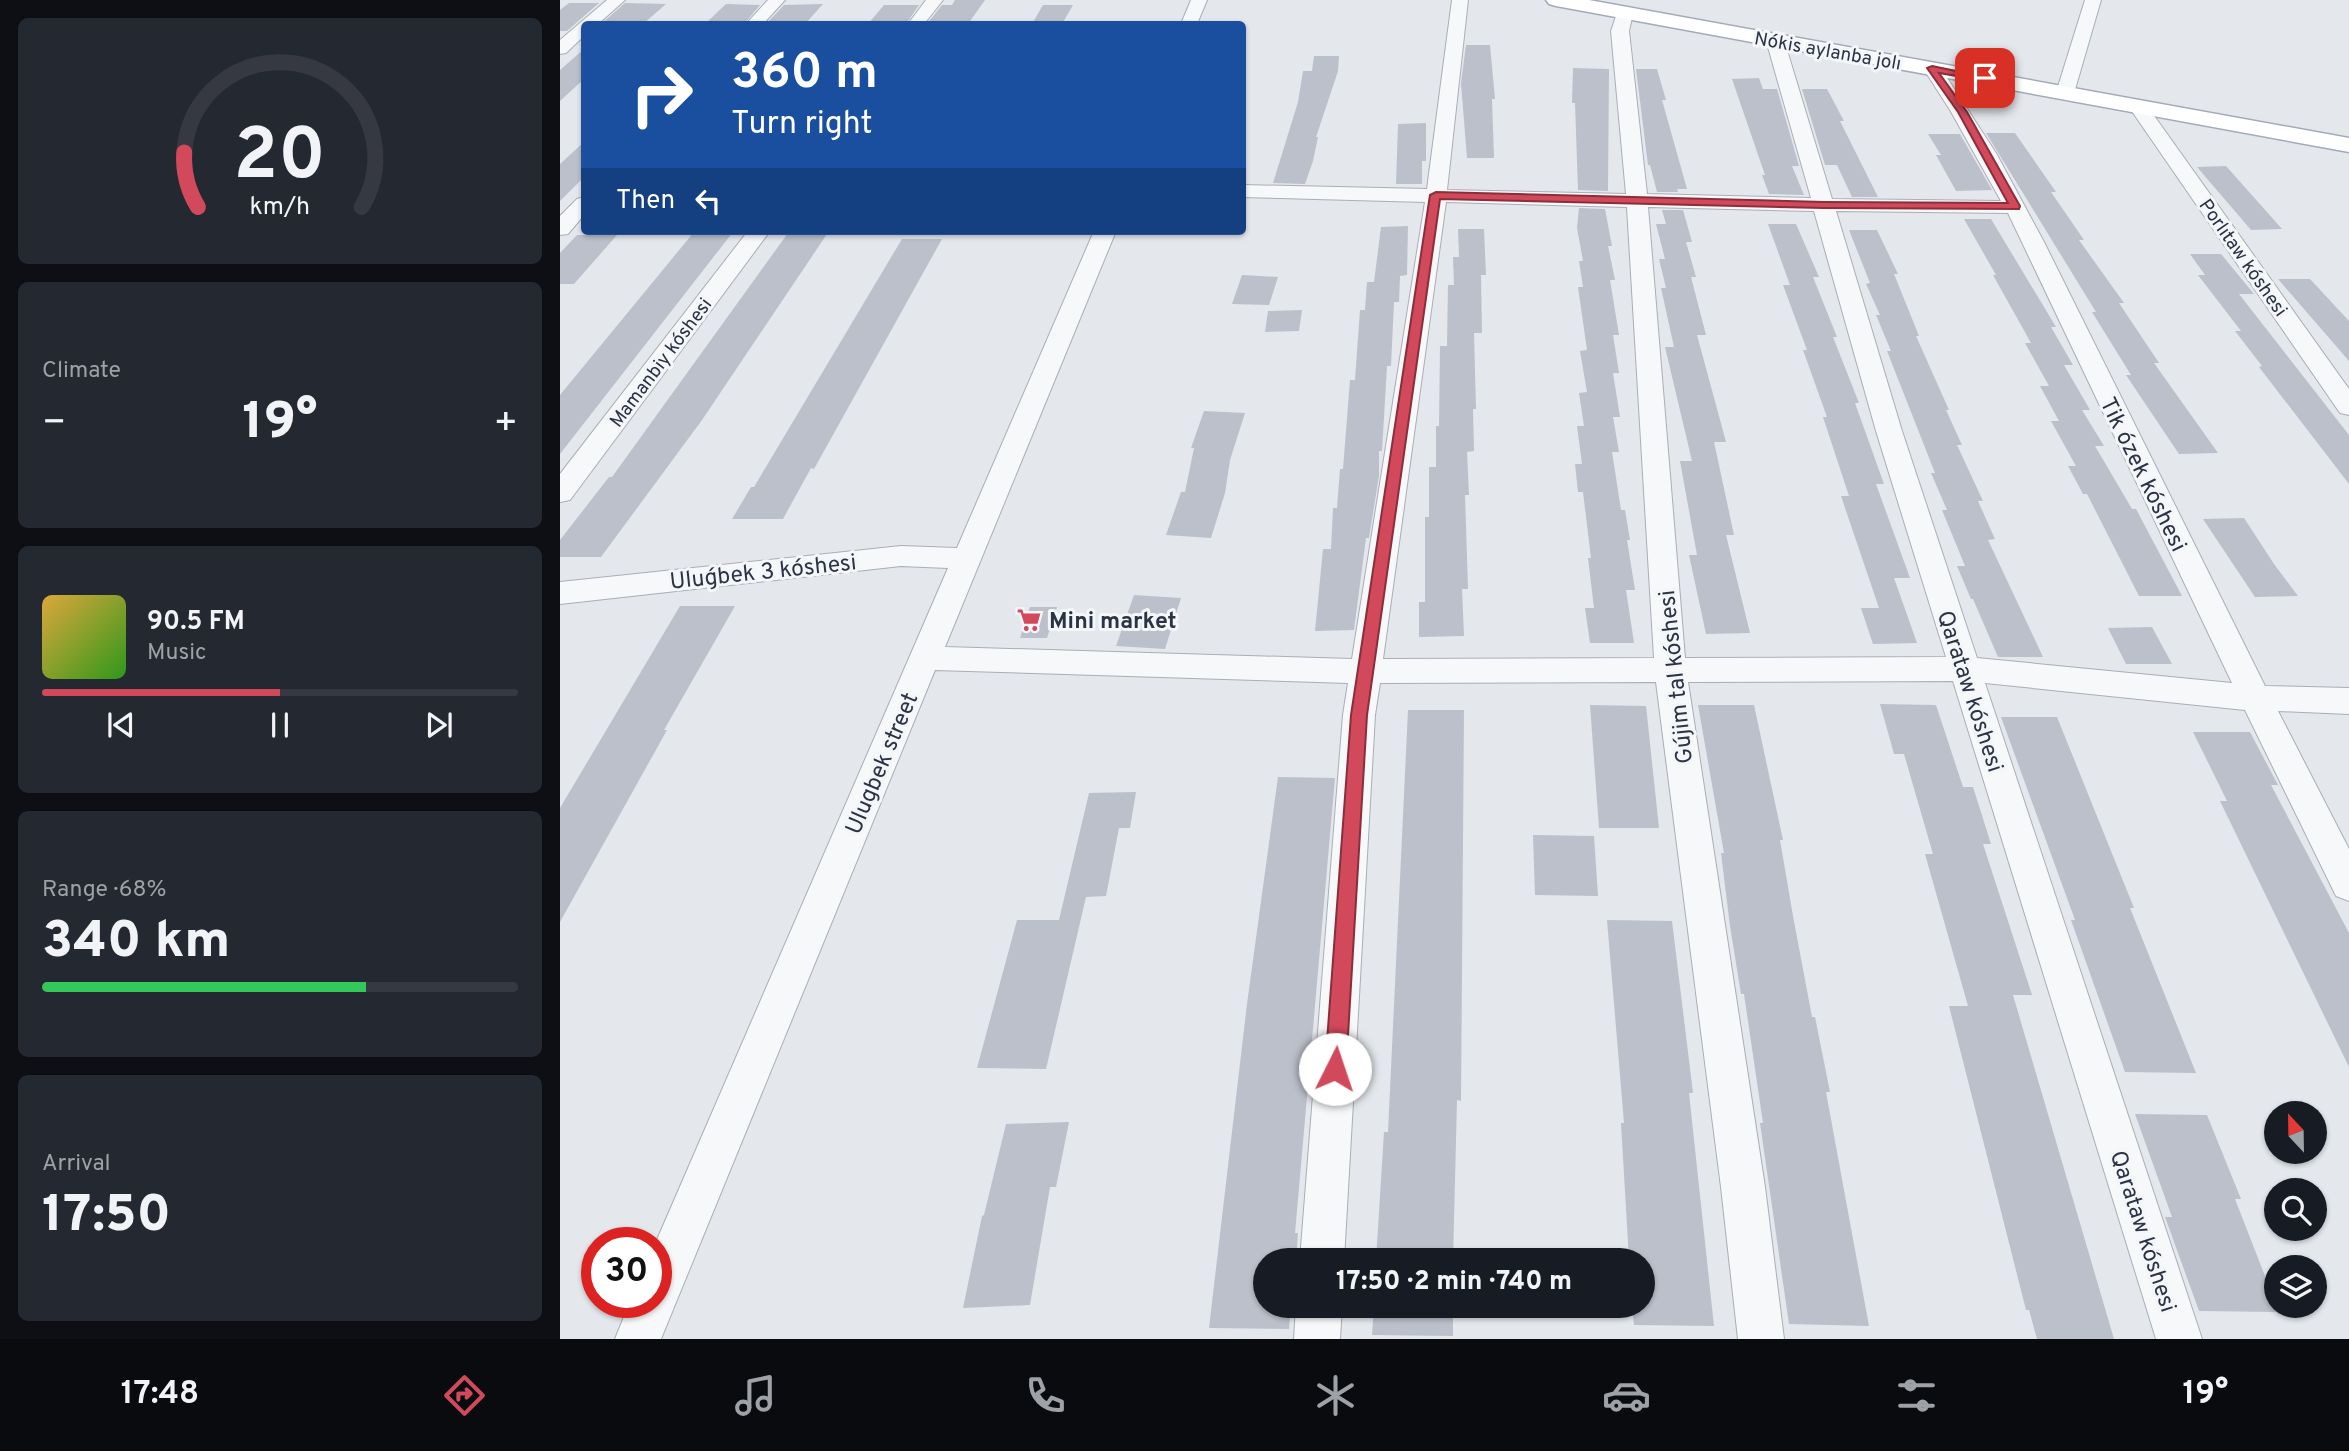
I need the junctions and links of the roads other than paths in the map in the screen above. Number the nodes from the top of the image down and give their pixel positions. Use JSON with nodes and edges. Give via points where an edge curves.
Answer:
{"nodes":[{"id":1,"x":617,"y":0,"type":"edge"},
{"id":2,"x":777,"y":0,"type":"edge"},
{"id":3,"x":935,"y":0,"type":"edge"},
{"id":4,"x":1199,"y":0,"type":"edge"},
{"id":5,"x":1460,"y":0,"type":"edge"},
{"id":6,"x":1556,"y":0,"type":"edge"},
{"id":7,"x":2093,"y":0,"type":"edge"},
{"id":8,"x":1625,"y":13,"type":"junction"},
{"id":9,"x":592,"y":21,"type":"edge"},
{"id":10,"x":757,"y":21,"type":"edge"},
{"id":11,"x":918,"y":21,"type":"edge"},
{"id":12,"x":1190,"y":21,"type":"edge"},
{"id":13,"x":581,"y":30,"type":"edge"},
{"id":14,"x":1774,"y":40,"type":"junction"},
{"id":15,"x":560,"y":49,"type":"edge"},
{"id":16,"x":1932,"y":68,"type":"junction"},
{"id":17,"x":2065,"y":93,"type":"junction"},
{"id":18,"x":2138,"y":107,"type":"junction"},
{"id":19,"x":2348,"y":145,"type":"edge"},
{"id":20,"x":1246,"y":191,"type":"edge"},
{"id":21,"x":1436,"y":195,"type":"junction"},
{"id":22,"x":1637,"y":200,"type":"junction"},
{"id":23,"x":1824,"y":205,"type":"junction"},
{"id":24,"x":581,"y":206,"type":"edge"},
{"id":25,"x":2015,"y":206,"type":"junction"},
{"id":26,"x":560,"y":229,"type":"edge"},
{"id":27,"x":756,"y":235,"type":"edge"},
{"id":28,"x":1103,"y":235,"type":"edge"},
{"id":29,"x":2349,"y":407,"type":"edge"},
{"id":30,"x":560,"y":493,"type":"edge"},
{"id":31,"x":967,"y":559,"type":"junction"},
{"id":32,"x":560,"y":593,"type":"edge"},
{"id":33,"x":925,"y":658,"type":"junction"},
{"id":34,"x":1670,"y":669,"type":"junction"},
{"id":35,"x":1964,"y":669,"type":"junction"},
{"id":36,"x":1365,"y":671,"type":"junction"},
{"id":37,"x":2255,"y":698,"type":"junction"},
{"id":38,"x":2349,"y":701,"type":"edge"},
{"id":39,"x":2349,"y":885,"type":"edge"},
{"id":40,"x":1323,"y":1248,"type":"edge"},
{"id":41,"x":672,"y":1257,"type":"edge"},
{"id":42,"x":647,"y":1318,"type":"edge"},
{"id":43,"x":1318,"y":1318,"type":"edge"},
{"id":44,"x":638,"y":1339,"type":"edge"},
{"id":45,"x":1317,"y":1339,"type":"edge"},
{"id":46,"x":1761,"y":1339,"type":"edge"},
{"id":47,"x":2179,"y":1339,"type":"edge"}],
"edges":[{"from":1,"to":9,"type":"street"},
{"from":2,"to":10,"type":"street"},
{"from":3,"to":11,"type":"street"},
{"from":4,"to":12,"type":"street"},
{"from":5,"to":21,"type":"street"},
{"from":6,"to":8,"type":"main road","name":"Nókis aylanba jolı"},
{"from":7,"to":17,"type":"street"},
{"from":8,"to":14,"type":"main road","name":"Nókis aylanba jolı"},
{"from":8,"to":22,"type":"street","name":"Gújim tal kóshesi","via":[[1620,31]]},
{"from":13,"to":15,"type":"street"},
{"from":14,"to":16,"type":"main road","name":"Nókis aylanba jolı"},
{"from":14,"to":23,"type":"street","name":"Qarataw kóshesi"},
{"from":16,"to":17,"type":"main road","name":"Nókis aylanba jolı"},
{"from":16,"to":25,"type":"street","name":"Tik ózek kóshesi"},
{"from":17,"to":18,"type":"main road","name":"Nókis aylanba jolı"},
{"from":18,"to":19,"type":"main road","name":"Nókis aylanba jolı"},
{"from":18,"to":29,"type":"street","name":"Porlıtaw kóshesi"},
{"from":20,"to":21,"type":"street"},
{"from":21,"to":22,"type":"street"},
{"from":21,"to":36,"type":"street"},
{"from":22,"to":23,"type":"street"},
{"from":22,"to":34,"type":"street","name":"Gújim tal kóshesi"},
{"from":23,"to":25,"type":"street"},
{"from":23,"to":35,"type":"street","name":"Qarataw kóshesi"},
{"from":24,"to":26,"type":"street"},
{"from":25,"to":37,"type":"street","name":"Tik ózek kóshesi"},
{"from":27,"to":30,"type":"street","name":"Mamanbiy kóshesi"},
{"from":28,"to":31,"type":"street","name":"Ulugbek street"},
{"from":31,"to":32,"type":"street","name":"Uluǵbek 3 kóshesi","via":[[901,556]]},
{"from":31,"to":33,"type":"street","name":"Ulugbek street"},
{"from":33,"to":36,"type":"street"},
{"from":33,"to":41,"type":"street","name":"Ulugbek street"},
{"from":34,"to":35,"type":"street"},
{"from":34,"to":36,"type":"street"},
{"from":34,"to":46,"type":"street","name":"Gújim tal kóshesi"},
{"from":35,"to":37,"type":"street"},
{"from":35,"to":47,"type":"street","name":"Qarataw kóshesi"},
{"from":36,"to":40,"type":"street"},
{"from":37,"to":38,"type":"street"},
{"from":37,"to":39,"type":"street","name":"Tik ózek kóshesi"},
{"from":42,"to":44,"type":"street"},
{"from":43,"to":45,"type":"street"}]}
